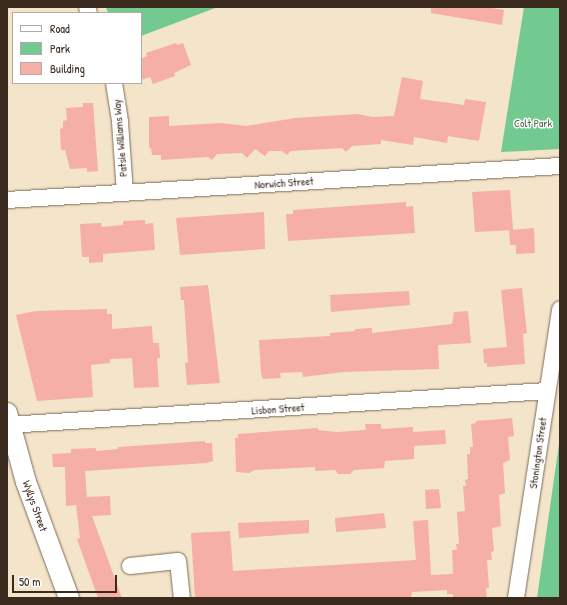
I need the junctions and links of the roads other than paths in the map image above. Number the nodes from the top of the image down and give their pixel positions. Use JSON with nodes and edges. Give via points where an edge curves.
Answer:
{"nodes":[{"id":1,"x":114,"y":84,"type":"edge"},
{"id":2,"x":560,"y":166,"type":"edge"},
{"id":3,"x":125,"y":193,"type":"junction"},
{"id":4,"x":7,"y":200,"type":"edge"},
{"id":5,"x":560,"y":309,"type":"edge"},
{"id":6,"x":547,"y":391,"type":"junction"},
{"id":7,"x":8,"y":420,"type":"edge"},
{"id":8,"x":130,"y":566,"type":"dead end"},
{"id":9,"x":68,"y":598,"type":"edge"},
{"id":10,"x":182,"y":598,"type":"edge"},
{"id":11,"x":516,"y":598,"type":"edge"}],
"edges":[{"from":1,"to":3,"type":"street","name":"Patsie Williams Way","via":[[120,122]]},
{"from":2,"to":3,"type":"street","name":"Norwich Street"},
{"from":3,"to":4,"type":"street","name":"Norwich Street"},
{"from":5,"to":6,"type":"street","name":"Stonington Street"},
{"from":6,"to":7,"type":"street","name":"Lisbon Street"},
{"from":6,"to":11,"type":"street","name":"Stonington Street"},
{"from":7,"to":9,"type":"main road","name":"Wyllys Street","via":[[26,482]]},
{"from":8,"to":10,"type":"street","via":[[178,562]]}]}
